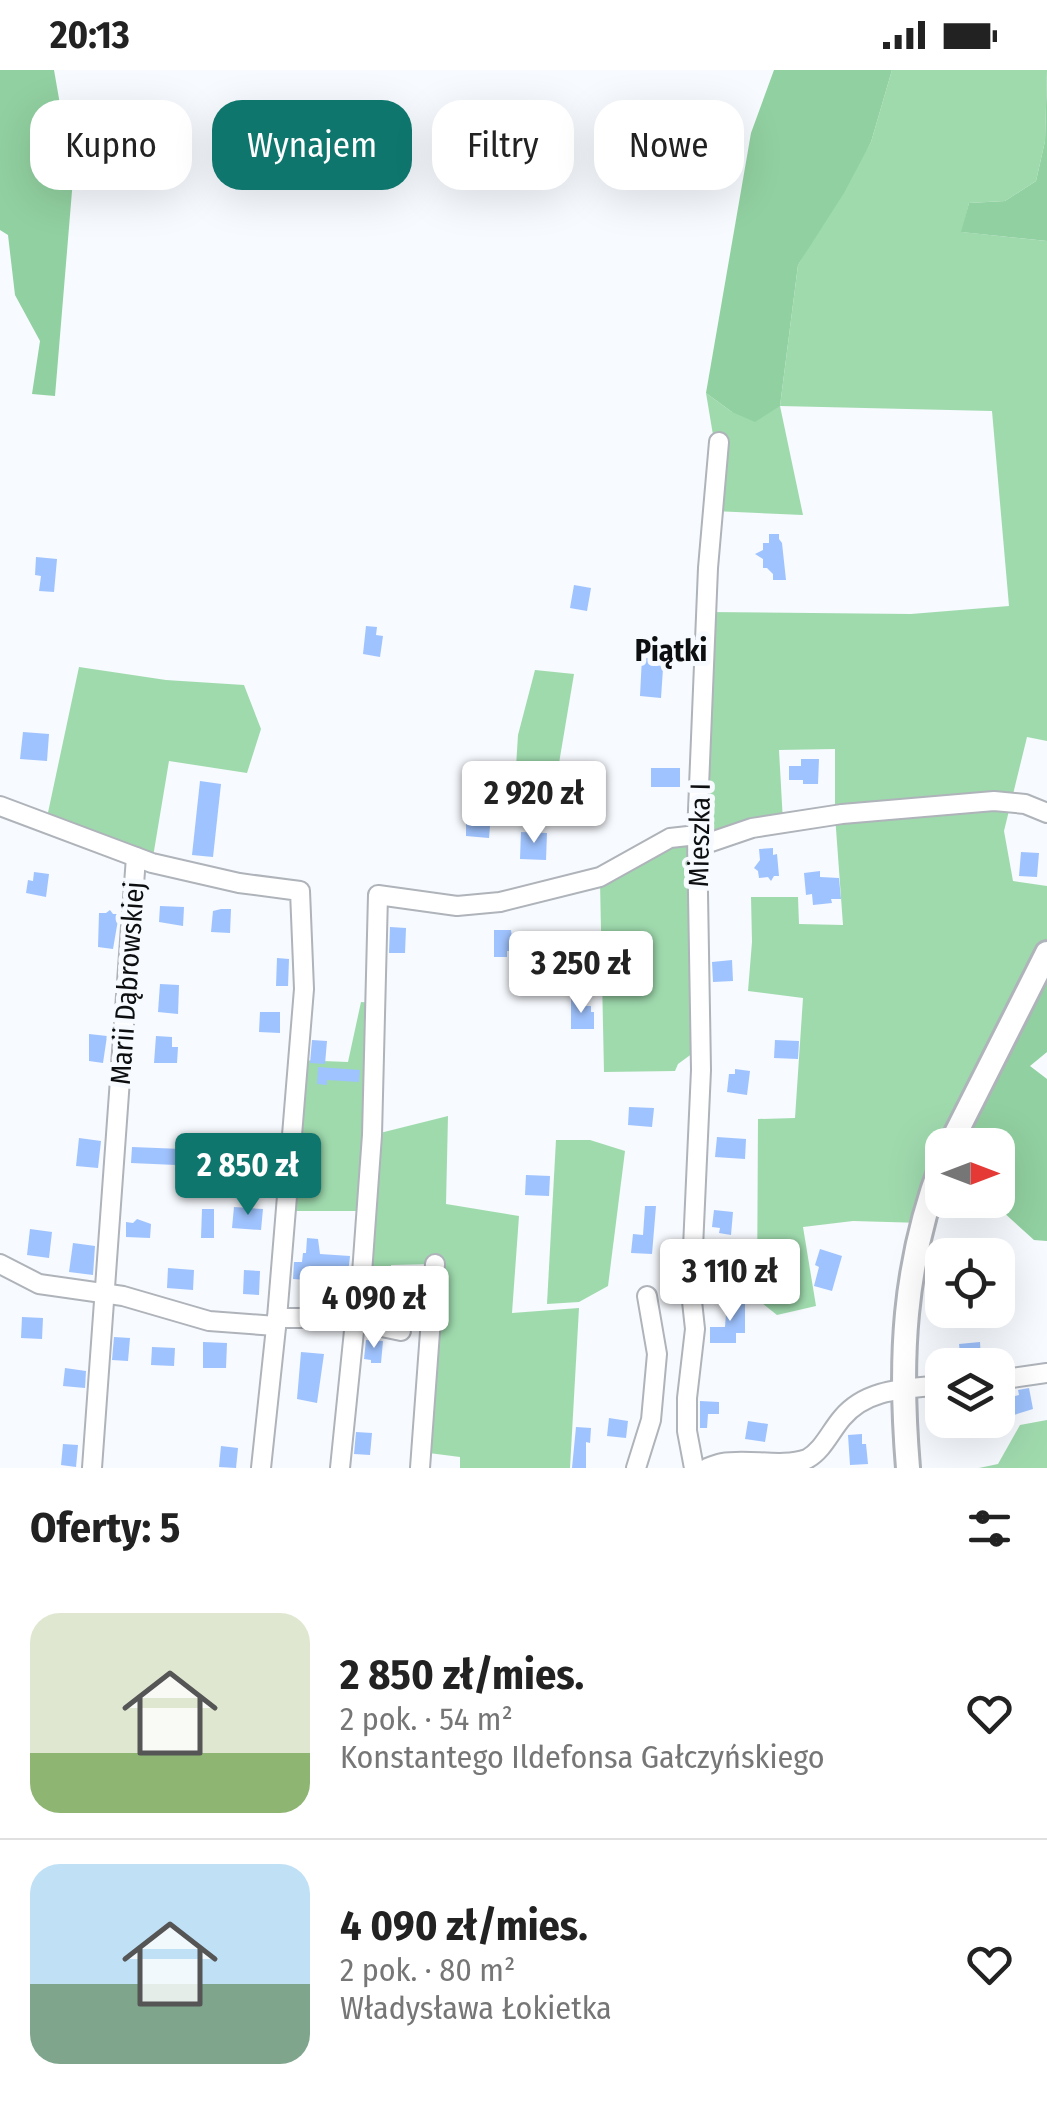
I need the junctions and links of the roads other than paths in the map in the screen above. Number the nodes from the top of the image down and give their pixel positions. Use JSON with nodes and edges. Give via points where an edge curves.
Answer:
{"nodes":[{"id":1,"x":719,"y":442,"type":"dead end"},
{"id":2,"x":0,"y":806,"type":"edge"},
{"id":3,"x":1047,"y":812,"type":"edge"},
{"id":4,"x":697,"y":839,"type":"junction"},
{"id":5,"x":136,"y":857,"type":"junction"},
{"id":6,"x":1047,"y":953,"type":"edge"},
{"id":7,"x":959,"y":1128,"type":"edge"},
{"id":8,"x":925,"y":1217,"type":"edge"},
{"id":9,"x":0,"y":1264,"type":"edge"},
{"id":10,"x":435,"y":1264,"type":"dead end"},
{"id":11,"x":106,"y":1294,"type":"junction"},
{"id":12,"x":646,"y":1296,"type":"dead end"},
{"id":13,"x":355,"y":1321,"type":"junction"},
{"id":14,"x":276,"y":1322,"type":"junction"},
{"id":15,"x":402,"y":1331,"type":"dead end"},
{"id":16,"x":1047,"y":1372,"type":"edge"},
{"id":17,"x":1015,"y":1377,"type":"edge"},
{"id":18,"x":925,"y":1387,"type":"edge"},
{"id":19,"x":902,"y":1389,"type":"junction"},
{"id":20,"x":92,"y":1468,"type":"edge"},
{"id":21,"x":261,"y":1468,"type":"edge"},
{"id":22,"x":340,"y":1468,"type":"edge"},
{"id":23,"x":420,"y":1468,"type":"edge"},
{"id":24,"x":636,"y":1468,"type":"edge"},
{"id":25,"x":694,"y":1468,"type":"edge"},
{"id":26,"x":707,"y":1468,"type":"edge"},
{"id":27,"x":908,"y":1468,"type":"edge"}],
"edges":[{"from":1,"to":4,"type":"street","name":"Mieszka I"},
{"from":2,"to":5,"type":"street"},
{"from":3,"to":4,"type":"street","via":[[994,801],[842,814],[752,828],[708,843]]},
{"from":4,"to":13,"type":"street","via":[[670,838],[600,877],[500,902],[457,906],[378,895],[372,1136]]},
{"from":4,"to":25,"type":"street","name":"Mieszka I","via":[[701,1070],[695,1329],[687,1398]]},
{"from":5,"to":11,"type":"street","name":"Marii Dąbrowskiej"},
{"from":5,"to":14,"type":"street","via":[[300,891],[304,989]]},
{"from":6,"to":7,"type":"main road"},
{"from":8,"to":19,"type":"main road","via":[[914,1260]]},
{"from":9,"to":11,"type":"street","via":[[39,1284]]},
{"from":10,"to":23,"type":"street"},
{"from":11,"to":14,"type":"street","via":[[209,1321]]},
{"from":11,"to":20,"type":"street","name":"Marii Dąbrowskiej"},
{"from":12,"to":24,"type":"street","via":[[657,1354],[651,1420]]},
{"from":13,"to":14,"type":"street"},
{"from":13,"to":15,"type":"street"},
{"from":13,"to":22,"type":"street"},
{"from":14,"to":21,"type":"street"},
{"from":16,"to":17,"type":"street"},
{"from":18,"to":19,"type":"street"},
{"from":19,"to":26,"type":"street","via":[[866,1398],[806,1460]]},
{"from":19,"to":27,"type":"main road"}]}
